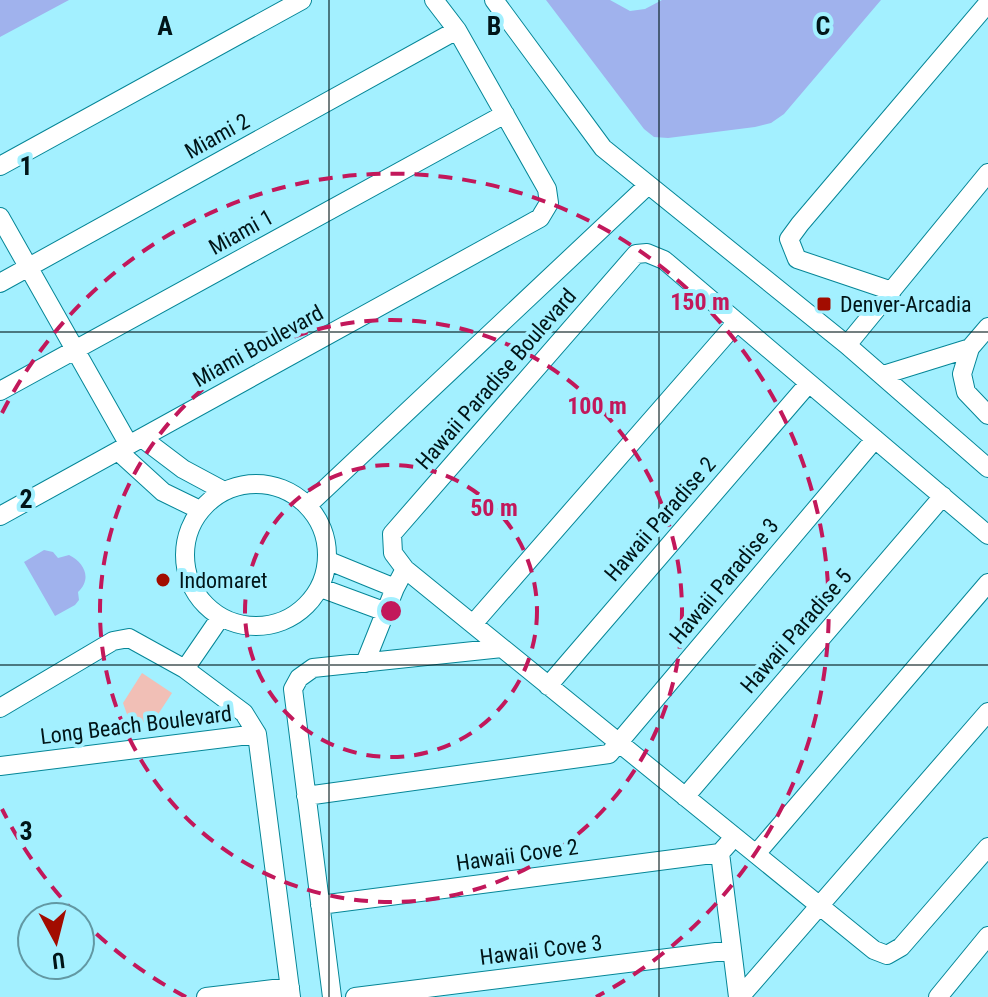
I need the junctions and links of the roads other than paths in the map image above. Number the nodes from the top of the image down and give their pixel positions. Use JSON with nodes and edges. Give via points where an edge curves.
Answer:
{"nodes":[{"id":1,"x":302,"y":0,"type":"edge"},
{"id":2,"x":434,"y":0,"type":"edge"},
{"id":3,"x":494,"y":0,"type":"edge"},
{"id":4,"x":988,"y":3,"type":"edge"},
{"id":5,"x":457,"y":30,"type":"junction"},
{"id":6,"x":505,"y":114,"type":"junction"},
{"id":7,"x":0,"y":166,"type":"edge"},
{"id":8,"x":988,"y":173,"type":"edge"},
{"id":9,"x":647,"y":186,"type":"junction"},
{"id":10,"x":0,"y":217,"type":"edge"},
{"id":11,"x":29,"y":267,"type":"junction"},
{"id":12,"x":0,"y":283,"type":"edge"},
{"id":13,"x":892,"y":291,"type":"junction"},
{"id":14,"x":737,"y":322,"type":"junction"},
{"id":15,"x":988,"y":327,"type":"edge"},
{"id":16,"x":847,"y":345,"type":"junction"},
{"id":17,"x":970,"y":348,"type":"junction"},
{"id":18,"x":75,"y":350,"type":"junction"},
{"id":19,"x":883,"y":375,"type":"junction"},
{"id":20,"x":809,"y":383,"type":"junction"},
{"id":21,"x":0,"y":391,"type":"edge"},
{"id":22,"x":988,"y":415,"type":"edge"},
{"id":23,"x":875,"y":439,"type":"junction"},
{"id":24,"x":130,"y":444,"type":"junction"},
{"id":25,"x":988,"y":468,"type":"edge"},
{"id":26,"x":224,"y":491,"type":"junction"},
{"id":27,"x":943,"y":496,"type":"junction"},
{"id":28,"x":308,"y":505,"type":"junction"},
{"id":29,"x":200,"y":510,"type":"junction"},
{"id":30,"x":0,"y":516,"type":"edge"},
{"id":31,"x":988,"y":535,"type":"edge"},
{"id":32,"x":329,"y":561,"type":"junction"},
{"id":33,"x":405,"y":569,"type":"junction"},
{"id":34,"x":988,"y":583,"type":"edge"},
{"id":35,"x":321,"y":588,"type":"junction"},
{"id":36,"x":395,"y":588,"type":"junction"},
{"id":37,"x":386,"y":612,"type":"junction"},
{"id":38,"x":220,"y":618,"type":"junction"},
{"id":39,"x":473,"y":624,"type":"junction"},
{"id":40,"x":502,"y":648,"type":"junction"},
{"id":41,"x":365,"y":663,"type":"junction"},
{"id":42,"x":185,"y":669,"type":"junction"},
{"id":43,"x":548,"y":686,"type":"junction"},
{"id":44,"x":0,"y":708,"type":"edge"},
{"id":45,"x":988,"y":712,"type":"edge"},
{"id":46,"x":257,"y":734,"type":"junction"},
{"id":47,"x":614,"y":749,"type":"junction"},
{"id":48,"x":0,"y":766,"type":"edge"},
{"id":49,"x":306,"y":796,"type":"junction"},
{"id":50,"x":685,"y":797,"type":"junction"},
{"id":51,"x":734,"y":837,"type":"junction"},
{"id":52,"x":988,"y":847,"type":"edge"},
{"id":53,"x":720,"y":853,"type":"junction"},
{"id":54,"x":756,"y":854,"type":"junction"},
{"id":55,"x":320,"y":905,"type":"junction"},
{"id":56,"x":819,"y":906,"type":"junction"},
{"id":57,"x":988,"y":936,"type":"edge"},
{"id":58,"x":732,"y":950,"type":"junction"},
{"id":59,"x":290,"y":992,"type":"edge"},
{"id":60,"x":206,"y":997,"type":"edge"},
{"id":61,"x":332,"y":997,"type":"edge"},
{"id":62,"x":355,"y":997,"type":"edge"},
{"id":63,"x":739,"y":997,"type":"edge"},
{"id":64,"x":938,"y":997,"type":"edge"}],
"edges":[{"from":1,"to":7,"type":"street"},
{"from":2,"to":5,"type":"street"},
{"from":3,"to":9,"type":"street","via":[[603,148]]},
{"from":4,"to":13,"type":"street","via":[[789,239],[797,259]]},
{"from":5,"to":6,"type":"street"},
{"from":5,"to":11,"type":"street","name":"Miami 2"},
{"from":6,"to":18,"type":"street","name":"Miami 1"},
{"from":6,"to":24,"type":"street","name":"Miami Boulevard","via":[[547,189],[549,203],[540,218]]},
{"from":8,"to":13,"type":"street"},
{"from":9,"to":16,"type":"street"},
{"from":9,"to":28,"type":"street"},
{"from":10,"to":11,"type":"street"},
{"from":11,"to":12,"type":"street","name":"Miami 2"},
{"from":11,"to":18,"type":"street"},
{"from":13,"to":16,"type":"street"},
{"from":14,"to":20,"type":"street"},
{"from":14,"to":33,"type":"street","name":"Hawaii Paradise Boulevard","via":[[664,260],[636,254],[392,534],[393,553]]},
{"from":14,"to":39,"type":"street"},
{"from":15,"to":17,"type":"street"},
{"from":16,"to":19,"type":"street"},
{"from":17,"to":19,"type":"street"},
{"from":17,"to":22,"type":"street","via":[[962,374],[966,392]]},
{"from":18,"to":21,"type":"street","name":"Miami 1"},
{"from":18,"to":24,"type":"street"},
{"from":19,"to":25,"type":"street"},
{"from":20,"to":23,"type":"street"},
{"from":20,"to":43,"type":"street","name":"Hawaii Paradise 2"},
{"from":23,"to":27,"type":"street"},
{"from":23,"to":47,"type":"street","name":"Hawaii Paradise 3"},
{"from":24,"to":26,"type":"street"},
{"from":24,"to":29,"type":"street","via":[[163,492]]},
{"from":24,"to":30,"type":"street","name":"Miami Boulevard"},
{"from":26,"to":28,"type":"street","via":[[253,484],[283,489]]},
{"from":26,"to":29,"type":"street"},
{"from":27,"to":31,"type":"street"},
{"from":27,"to":50,"type":"street","name":"Hawaii Paradise 5"},
{"from":28,"to":32,"type":"street","via":[[324,528]]},
{"from":29,"to":38,"type":"street","via":[[186,538],[185,569],[197,597]]},
{"from":32,"to":35,"type":"street"},
{"from":32,"to":36,"type":"street"},
{"from":33,"to":36,"type":"street"},
{"from":33,"to":39,"type":"street"},
{"from":34,"to":54,"type":"street"},
{"from":35,"to":37,"type":"street"},
{"from":35,"to":38,"type":"street","via":[[280,624],[249,627]]},
{"from":36,"to":37,"type":"street"},
{"from":37,"to":41,"type":"street"},
{"from":38,"to":42,"type":"street"},
{"from":39,"to":40,"type":"street"},
{"from":40,"to":41,"type":"street"},
{"from":40,"to":43,"type":"street"},
{"from":41,"to":49,"type":"street","via":[[313,668],[293,689]]},
{"from":42,"to":44,"type":"street","name":"Long Beach Boulevard","via":[[129,638],[113,641]]},
{"from":42,"to":46,"type":"street","name":"Long Beach Boulevard","via":[[244,713]]},
{"from":43,"to":47,"type":"street"},
{"from":45,"to":56,"type":"street"},
{"from":46,"to":48,"type":"street","name":"Long Beach Boulevard"},
{"from":46,"to":59,"type":"street"},
{"from":47,"to":49,"type":"street"},
{"from":47,"to":50,"type":"street"},
{"from":49,"to":55,"type":"street"},
{"from":50,"to":51,"type":"street"},
{"from":51,"to":53,"type":"street"},
{"from":51,"to":54,"type":"street"},
{"from":52,"to":56,"type":"street","via":[[901,947],[887,955]]},
{"from":53,"to":55,"type":"street","name":"Hawaii Cove 2"},
{"from":53,"to":58,"type":"street"},
{"from":54,"to":56,"type":"street"},
{"from":55,"to":61,"type":"street"},
{"from":56,"to":63,"type":"street"},
{"from":57,"to":64,"type":"street"},
{"from":58,"to":62,"type":"street","name":"Hawaii Cove 3"},
{"from":58,"to":63,"type":"street"},
{"from":59,"to":60,"type":"street"}]}
